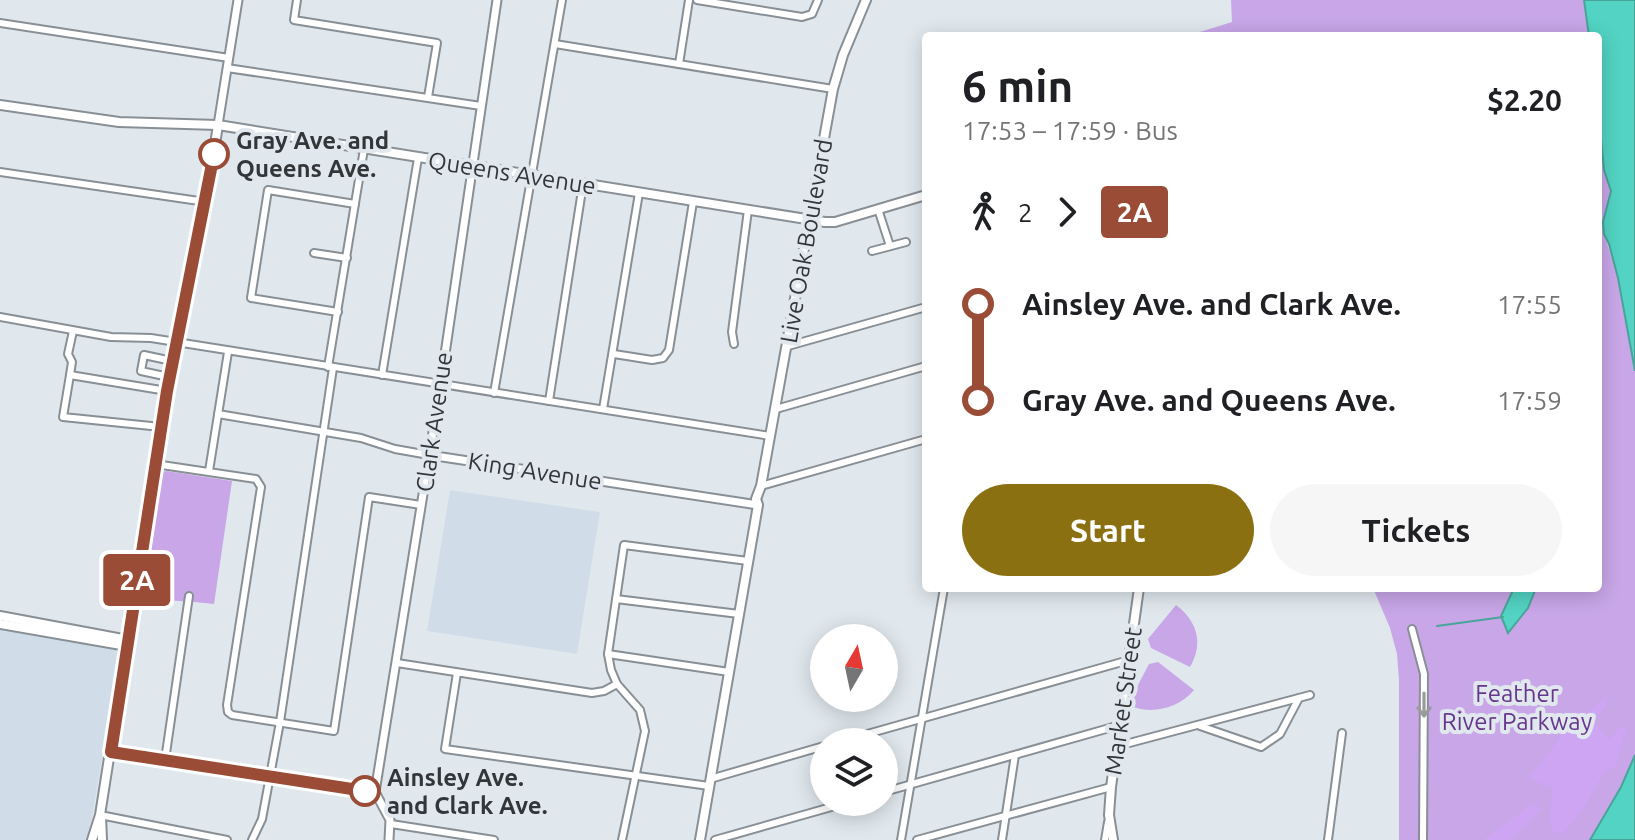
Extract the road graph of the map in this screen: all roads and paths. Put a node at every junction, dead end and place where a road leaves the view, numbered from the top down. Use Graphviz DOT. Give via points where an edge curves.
graph roads {
  1 [pos="238,0"];
  2 [pos="297,0"];
  3 [pos="497,0"];
  4 [pos="562,0"];
  5 [pos="689,0"];
  6 [pos="697,0"];
  7 [pos="752,0"];
  8 [pos="866,0"];
  9 [pos="818,1"];
  10 [pos="750,9"];
  11 [pos="0,23"];
  12 [pos="555,44"];
  13 [pos="229,58"];
  14 [pos="679,64"];
  15 [pos="227,68"];
  16 [pos="833,89"];
  17 [pos="428,97"];
  18 [pos="0,105"];
  19 [pos="481,106"];
  20 [pos="218,125"];
  21 [pos="364,149"];
  22 [pos="418,158"];
  23 [pos="473,167"];
  24 [pos="0,172"];
  25 [pos="530,176"];
  26 [pos="583,184"];
  27 [pos="639,193"];
  28 [pos="922,196"];
  29 [pos="206,202"];
  30 [pos="693,202"];
  31 [pos="355,204"];
  32 [pos="878,209"];
  33 [pos="748,210"];
  34 [pos="810,219"];
  35 [pos="906,242"];
  36 [pos="890,246"];
  37 [pos="872,251"];
  38 [pos="314,253"];
  39 [pos="347,258"];
  40 [pos="922,308"];
  41 [pos="338,312"];
  42 [pos="0,317"];
  43 [pos="73,331"];
  44 [pos="176,344"];
  45 [pos="734,344"];
  46 [pos="788,346"];
  47 [pos="228,352"];
  48 [pos="614,354"];
  49 [pos="172,361"];
  50 [pos="330,367"];
  51 [pos="922,367"];
  52 [pos="70,375"];
  53 [pos="382,375"];
  54 [pos="169,377"];
  55 [pos="440,385"];
  56 [pos="167,391"];
  57 [pos="494,393"];
  58 [pos="549,401"];
  59 [pos="603,409"];
  60 [pos="776,409"];
  61 [pos="218,414"];
  62 [pos="161,427"];
  63 [pos="324,432"];
  64 [pos="770,436"];
  65 [pos="922,440"];
  66 [pos="429,455"];
  67 [pos="155,464"];
  68 [pos="209,471"];
  69 [pos="761,486"];
  70 [pos="421,505"];
  71 [pos="758,505"];
  72 [pos="748,561"];
  73 [pos="943,592"];
  74 [pos="1138,592"];
  75 [pos="189,596"];
  76 [pos="616,599"];
  77 [pos="739,614"];
  78 [pos="0,616"];
  79 [pos="0,624"];
  80 [pos="1412,629"];
  81 [pos="128,643"];
  82 [pos="608,654"];
  83 [pos="1129,660"];
  84 [pos="397,663"];
  85 [pos="729,672"];
  86 [pos="457,673"];
  87 [pos="617,684"];
  88 [pos="1310,695"];
  89 [pos="1299,698"];
  90 [pos="921,718"];
  91 [pos="280,722"];
  92 [pos="1120,725"];
  93 [pos="1198,725"];
  94 [pos="887,728"];
  95 [pos="1342,733"];
  96 [pos="1118,746"];
  97 [pos="810,750"];
  98 [pos="111,752"];
  99 [pos="1015,755"];
  100 [pos="165,760"];
  101 [pos="636,776"];
  102 [pos="270,777"];
  103 [pos="709,782"];
  104 [pos="909,785"];
  105 [pos="1111,787"];
  106 [pos="898,788"];
  107 [pos="375,792"];
  108 [pos="810,813"];
  109 [pos="100,815"];
  110 [pos="1109,815"];
  111 [pos="1006,817"];
  112 [pos="391,824"];
  113 [pos="92,840"];
  114 [pos="102,840"];
  115 [pos="227,840"];
  116 [pos="252,840"];
  117 [pos="389,840"];
  118 [pos="494,840"];
  119 [pos="622,840"];
  120 [pos="700,840"];
  121 [pos="715,840"];
  122 [pos="901,840"];
  123 [pos="917,840"];
  124 [pos="1002,840"];
  125 [pos="1105,840"];
  126 [pos="1113,840"];
  127 [pos="1328,840"];
  128 [pos="1423,840"];
  1 -- 13 [label="street"];
  2 -- 17 [label="street" via="294,20 437,43"];
  3 -- 19 [label="street, Clark Avenue"];
  4 -- 12 [label="street"];
  5 -- 14 [label="street"];
  6 -- 10 [label="street"];
  7 -- 10 [label="street"];
  8 -- 16 [label="main road, Live Oak Boulevard"];
  9 -- 10 [label="street" via="812,14 802,17"];
  11 -- 13 [label="street"];
  12 -- 14 [label="street"];
  12 -- 25 [label="street"];
  13 -- 15 [label="street"];
  14 -- 16 [label="street"];
  15 -- 17 [label="street"];
  15 -- 20 [label="street"];
  16 -- 34 [label="main road, Live Oak Boulevard"];
  17 -- 19 [label="street"];
  18 -- 20 [label="main road, Queens Avenue" via="119,122"];
  19 -- 23 [label="street, Clark Avenue"];
  20 -- 21 [label="main road, Queens Avenue"];
  20 -- 29 [label="main road"];
  21 -- 22 [label="main road, Queens Avenue"];
  21 -- 31 [label="street"];
  22 -- 23 [label="main road, Queens Avenue"];
  22 -- 53 [label="street"];
  23 -- 25 [label="main road, Queens Avenue"];
  23 -- 55 [label="street, Clark Avenue"];
  24 -- 29 [label="street"];
  25 -- 26 [label="main road, Queens Avenue"];
  25 -- 57 [label="street"];
  26 -- 27 [label="main road, Queens Avenue"];
  26 -- 58 [label="street"];
  27 -- 30 [label="main road, Queens Avenue"];
  27 -- 48 [label="street"];
  28 -- 32 [label="main road, Queens Avenue"];
  29 -- 44 [label="main road"];
  30 -- 33 [label="main road, Queens Avenue"];
  30 -- 48 [label="street" via="669,350 652,360"];
  31 -- 39 [label="street"];
  31 -- 41 [label="street" via="268,190 251,298"];
  32 -- 34 [label="main road, Queens Avenue" via="830,222"];
  32 -- 36 [label="street"];
  33 -- 34 [label="main road, Queens Avenue"];
  33 -- 45 [label="street"];
  34 -- 46 [label="main road, Live Oak Boulevard"];
  35 -- 36 [label="street"];
  36 -- 37 [label="street"];
  38 -- 39 [label="street"];
  39 -- 41 [label="street"];
  40 -- 46 [label="street"];
  41 -- 50 [label="street"];
  42 -- 43 [label="street"];
  43 -- 44 [label="street"];
  43 -- 52 [label="street"];
  44 -- 47 [label="street"];
  44 -- 49 [label="main road"];
  46 -- 60 [label="main road, Live Oak Boulevard"];
  47 -- 50 [label="street"];
  47 -- 61 [label="street"];
  48 -- 59 [label="street"];
  49 -- 54 [label="main road"];
  49 -- 54 [label="street" via="144,355 142,363 141,371"];
  50 -- 53 [label="street"];
  50 -- 63 [label="street"];
  51 -- 60 [label="street"];
  52 -- 56 [label="street"];
  52 -- 62 [label="street" via="63,417"];
  53 -- 55 [label="street"];
  54 -- 56 [label="main road"];
  55 -- 57 [label="street"];
  55 -- 66 [label="street, Clark Avenue"];
  56 -- 62 [label="main road"];
  57 -- 58 [label="street"];
  58 -- 59 [label="street"];
  59 -- 64 [label="street"];
  60 -- 64 [label="main road, Live Oak Boulevard"];
  61 -- 63 [label="street, King Avenue"];
  61 -- 68 [label="street"];
  62 -- 67 [label="main road"];
  63 -- 66 [label="street, King Avenue"];
  63 -- 91 [label="street"];
  64 -- 69 [label="main road, Live Oak Boulevard"];
  65 -- 69 [label="street"];
  66 -- 70 [label="street, Clark Avenue"];
  66 -- 71 [label="street, King Avenue"];
  67 -- 68 [label="street"];
  67 -- 81 [label="main road"];
  68 -- 91 [label="street" via="256,479 261,487 228,712"];
  69 -- 71 [label="main road, Live Oak Boulevard"];
  70 -- 84 [label="street, Clark Avenue"];
  70 -- 91 [label="street" via="369,497 334,731"];
  71 -- 72 [label="main road, Live Oak Boulevard"];
  72 -- 76 [label="street" via="624,545"];
  72 -- 77 [label="main road, Live Oak Boulevard"];
  73 -- 90 [label="street"];
  74 -- 83 [label="main road, Market Street"];
  75 -- 100 [label="street"];
  76 -- 77 [label="street"];
  76 -- 82 [label="street"];
  77 -- 85 [label="main road, Live Oak Boulevard"];
  78 -- 81 [label="main road"];
  79 -- 81 [label="main road"];
  80 -- 128 [label="street, one-way" via="1424,674"];
  81 -- 98 [label="main road"];
  82 -- 85 [label="street"];
  82 -- 87 [label="street"];
  83 -- 90 [label="street"];
  83 -- 92 [label="main road, Market Street"];
  84 -- 86 [label="street"];
  84 -- 107 [label="street, Clark Avenue"];
  85 -- 103 [label="main road, Live Oak Boulevard"];
  86 -- 87 [label="street" via="592,693"];
  86 -- 101 [label="street" via="445,749"];
  87 -- 101 [label="street" via="644,720"];
  88 -- 89 [label="street"];
  89 -- 93 [label="street"];
  89 -- 93 [label="street" via="1280,734 1261,747"];
  90 -- 94 [label="street"];
  90 -- 104 [label="street"];
  91 -- 102 [label="street"];
  92 -- 96 [label="main road, Market Street"];
  92 -- 99 [label="street"];
  93 -- 96 [label="street"];
  95 -- 127 [label="street"];
  96 -- 105 [label="main road, Market Street"];
  97 -- 103 [label="street"];
  98 -- 100 [label="street"];
  98 -- 109 [label="main road"];
  99 -- 104 [label="street"];
  99 -- 111 [label="street"];
  100 -- 102 [label="street"];
  101 -- 103 [label="street"];
  101 -- 119 [label="street"];
  102 -- 107 [label="street"];
  102 -- 116 [label="street"];
  103 -- 120 [label="main road, Live Oak Boulevard"];
  104 -- 106 [label="street"];
  104 -- 122 [label="street"];
  105 -- 110 [label="main road, Market Street"];
  105 -- 111 [label="street"];
  107 -- 112 [label="street"];
  108 -- 121 [label="street"];
  109 -- 113 [label="main road"];
  109 -- 114 [label="main road"];
  109 -- 115 [label="street"];
  110 -- 125 [label="street, Market Street"];
  110 -- 126 [label="main road, Market Street"];
  111 -- 123 [label="street"];
  111 -- 124 [label="street"];
  112 -- 117 [label="street"];
  112 -- 118 [label="street"];
}
